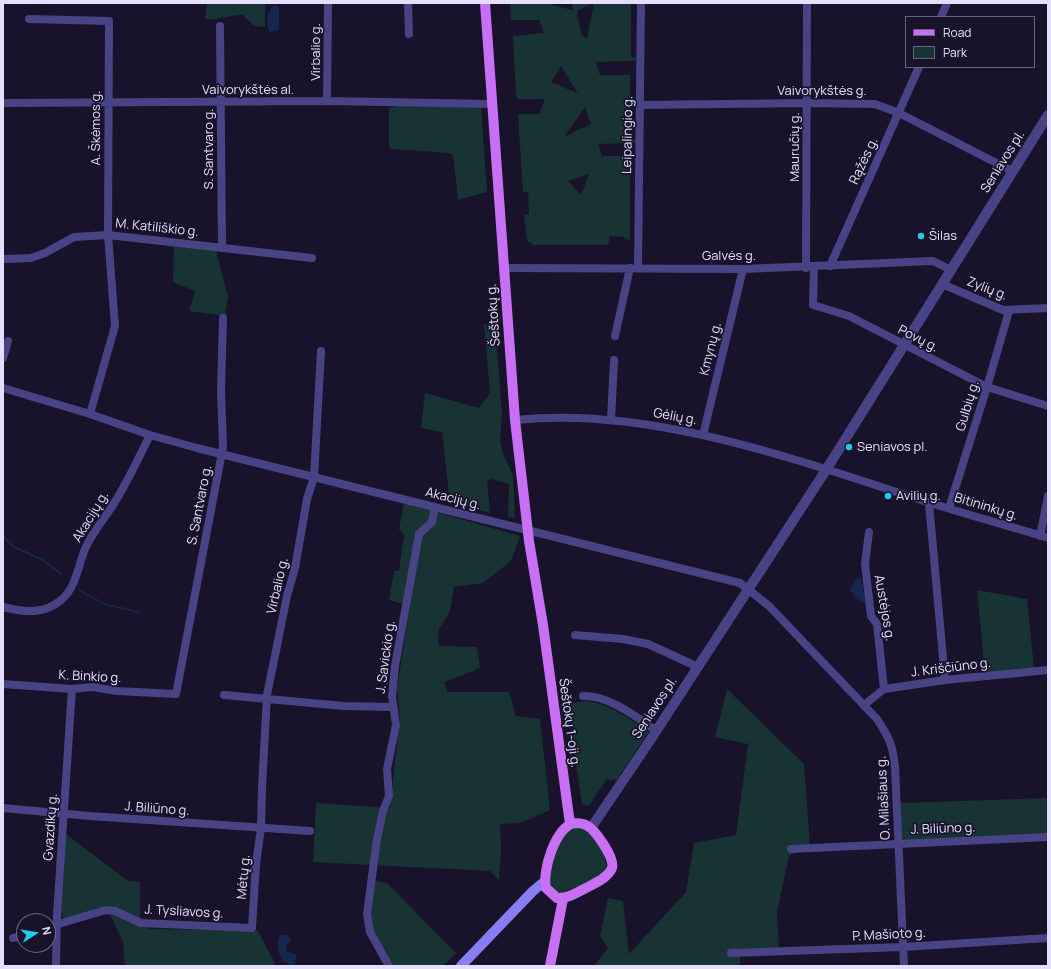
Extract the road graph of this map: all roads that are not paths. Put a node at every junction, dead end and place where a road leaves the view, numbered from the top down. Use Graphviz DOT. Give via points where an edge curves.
graph roads {
  1 [pos="328,3"];
  2 [pos="408,3"];
  3 [pos="485,3"];
  4 [pos="641,3"];
  5 [pos="807,3"];
  6 [pos="947,3"];
  7 [pos="941,16"];
  8 [pos="29,19"];
  9 [pos="220,26"];
  10 [pos="409,34"];
  11 [pos="919,68"];
  12 [pos="327,101"];
  13 [pos="108,102"];
  14 [pos="221,102"];
  15 [pos="3,103"];
  16 [pos="807,103"];
  17 [pos="492,104"];
  18 [pos="641,105"];
  19 [pos="899,113"];
  20 [pos="1048,115"];
  21 [pos="1045,128"];
  22 [pos="1012,172"];
  23 [pos="108,235"];
  24 [pos="222,247"];
  25 [pos="312,258"];
  26 [pos="3,259"];
  27 [pos="830,266"];
  28 [pos="810,267"];
  29 [pos="504,268"];
  30 [pos="634,268"];
  31 [pos="743,269"];
  32 [pos="951,270"];
  33 [pos="942,284"];
  34 [pos="1048,308"];
  35 [pos="1009,311"];
  36 [pos="224,318"];
  37 [pos="615,336"];
  38 [pos="8,341"];
  39 [pos="904,346"];
  40 [pos="321,351"];
  41 [pos="3,358"];
  42 [pos="614,360"];
  43 [pos="987,387"];
  44 [pos="3,388"];
  45 [pos="1048,406"];
  46 [pos="90,414"];
  47 [pos="515,420"];
  48 [pos="611,420"];
  49 [pos="150,435"];
  50 [pos="703,435"];
  51 [pos="222,454"];
  52 [pos="826,470"];
  53 [pos="314,477"];
  54 [pos="1048,496"];
  55 [pos="929,503"];
  56 [pos="435,507"];
  57 [pos="948,508"];
  58 [pos="528,530"];
  59 [pos="869,532"];
  60 [pos="1046,538"];
  61 [pos="749,589"];
  62 [pos="3,607"];
  63 [pos="542,625"];
  64 [pos="576,635"];
  65 [pos="698,667"];
  66 [pos="1048,670"];
  67 [pos="945,680"];
  68 [pos="3,684"];
  69 [pos="72,689"];
  70 [pos="884,689"];
  71 [pos="176,694"];
  72 [pos="224,695"];
  73 [pos="583,696"];
  74 [pos="267,700"];
  75 [pos="864,706"];
  76 [pos="393,707"];
  77 [pos="657,731"];
  78 [pos="3,808"];
  79 [pos="64,814"];
  80 [pos="570,824"];
  81 [pos="261,828"];
  82 [pos="591,828"];
  83 [pos="310,831"];
  84 [pos="1048,837"];
  85 [pos="899,843"];
  86 [pos="791,849"];
  87 [pos="545,881"];
  88 [pos="563,899"];
  89 [pos="58,924"];
  90 [pos="252,928"];
  91 [pos="16,937"];
  92 [pos="13,938"];
  93 [pos="1048,938"];
  94 [pos="903,947"];
  95 [pos="731,954"];
  96 [pos="56,966"];
  97 [pos="389,966"];
  98 [pos="461,966"];
  99 [pos="550,966"];
  100 [pos="904,966"];
  1 -- 12 [label="street, Virbalio g."];
  2 -- 10 [label="street"];
  3 -- 17 [label="main road, Šeštokų g."];
  4 -- 18 [label="street, Leipalingio g."];
  5 -- 16 [label="street, Mauručių g."];
  6 -- 7 [label="street"];
  8 -- 13 [label="street, A. Škėmos g." via="109,21"];
  9 -- 14 [label="street, S. Santvaro g."];
  11 -- 19 [label="street, Rąžės g."];
  12 -- 14 [label="street, Vaivorykštės al."];
  12 -- 17 [label="street, Vaivorykštės al."];
  13 -- 14 [label="street, Vaivorykštės al."];
  13 -- 15 [label="street, Vaivorykštės al."];
  13 -- 23 [label="street, A. Škėmos g."];
  14 -- 24 [label="street, S. Santvaro g."];
  16 -- 18 [label="street, Vaivorykštės g."];
  16 -- 19 [label="street, Vaivorykštės g." via="875,104"];
  16 -- 28 [label="street, Mauručių g."];
  17 -- 29 [label="main road, Šeštokų g."];
  18 -- 30 [label="street, Leipalingio g."];
  19 -- 22 [label="street, Vaivorykštės g."];
  19 -- 27 [label="street, Rąžės g."];
  20 -- 21 [label="street, Seniavos pl."];
  21 -- 22 [label="street, Seniavos pl."];
  22 -- 32 [label="street, Seniavos pl."];
  23 -- 24 [label="street, M. Katiliškio g."];
  23 -- 26 [label="street, M. Katiliškio g." via="74,237 31,258"];
  23 -- 46 [label="street" via="116,326"];
  24 -- 25 [label="street, M. Katiliškio g."];
  27 -- 28 [label="street, Galvės g."];
  27 -- 32 [label="street, Galvės g." via="933,261"];
  28 -- 31 [label="street, Galvės g."];
  28 -- 39 [label="street, Povų g." via="813,305 849,316"];
  29 -- 30 [label="street, Galvės g."];
  29 -- 47 [label="main road, Šeštokų g."];
  30 -- 31 [label="street, Galvės g."];
  30 -- 37 [label="street, Leipalingio g."];
  31 -- 50 [label="street, Kmynų g."];
  32 -- 33 [label="street, Seniavos pl."];
  33 -- 35 [label="street, Zylių g."];
  33 -- 39 [label="street, Seniavos pl."];
  34 -- 35 [label="street, Zylių g."];
  35 -- 43 [label="street, Gulbių g."];
  36 -- 51 [label="street, S. Santvaro g."];
  38 -- 41 [label="street"];
  39 -- 43 [label="street, Povų g."];
  39 -- 52 [label="street, Seniavos pl."];
  40 -- 53 [label="street, Virbalio g."];
  42 -- 48 [label="street"];
  43 -- 45 [label="street, Povų g."];
  43 -- 57 [label="street, Gulbių g."];
  44 -- 46 [label="street, Akacijų g."];
  46 -- 49 [label="street, Akacijų g."];
  47 -- 48 [label="street, Gėlių g."];
  47 -- 58 [label="main road, Šeštokų g."];
  48 -- 50 [label="street, Gėlių g."];
  49 -- 51 [label="street, Akacijų g."];
  49 -- 62 [label="street, Akacijų g." via="125,485 85,548 72,586 62,600 50,608 36,611"];
  50 -- 52 [label="street, Gėlių g."];
  51 -- 53 [label="street, Akacijų g."];
  51 -- 71 [label="street, S. Santvaro g."];
  52 -- 55 [label="street, Bitininkų g."];
  52 -- 61 [label="street, Seniavos pl."];
  53 -- 56 [label="street, Akacijų g."];
  53 -- 74 [label="street, Virbalio g." via="307,499"];
  54 -- 60 [label="street"];
  55 -- 57 [label="street, Bitininkų g."];
  55 -- 67 [label="street"];
  56 -- 58 [label="street, Akacijų g."];
  56 -- 76 [label="street, J. Savickio g." via="432,522 419,534 395,666"];
  57 -- 60 [label="street, Bitininkų g."];
  58 -- 61 [label="street, Akacijų g." via="737,582"];
  58 -- 63 [label="main road, Šeštokų g."];
  59 -- 70 [label="street, Austėjos g." via="865,564 871,616 877,624"];
  61 -- 65 [label="street, Seniavos pl."];
  61 -- 75 [label="street, O. Milašiaus g."];
  63 -- 80 [label="main road, Šeštokų 1-oji g."];
  64 -- 65 [label="street" via="648,644"];
  65 -- 77 [label="street, Seniavos pl."];
  66 -- 67 [label="street, J. Kriščiūno g."];
  67 -- 70 [label="street, J. Kriščiūno g."];
  68 -- 69 [label="street, K. Binkio g."];
  69 -- 71 [label="street, K. Binkio g." via="92,687"];
  69 -- 79 [label="street, Gvazdikų g."];
  70 -- 75 [label="street"];
  72 -- 74 [label="street"];
  73 -- 77 [label="street" via="597,697 608,702"];
  74 -- 76 [label="street"];
  74 -- 81 [label="street, Virbalio g."];
  75 -- 85 [label="street, O. Milašiaus g." via="890,738 894,750"];
  76 -- 97 [label="street, J. Savickio g." via="396,725 387,770 389,796 377,839 367,921 370,932"];
  77 -- 82 [label="street, Seniavos pl."];
  78 -- 79 [label="street, J. Biliūno g."];
  79 -- 81 [label="street, J. Biliūno g."];
  79 -- 89 [label="street, Gvazdikų g."];
  80 -- 82 [label="main road" via="586,824"];
  80 -- 87 [label="main road" via="557,837"];
  81 -- 83 [label="street, J. Biliūno g."];
  81 -- 90 [label="street, Mėtų g."];
  82 -- 88 [label="main road" via="611,857 612,869 602,879"];
  84 -- 85 [label="street, J. Biliūno g."];
  85 -- 86 [label="street, J. Biliūno g."];
  85 -- 94 [label="street, O. Milašiaus g."];
  87 -- 88 [label="main road" via="549,893"];
  87 -- 98 [label="main road"];
  88 -- 99 [label="main road"];
  89 -- 90 [label="street, J. Tysliavos g." via="106,910 115,911 141,923"];
  89 -- 96 [label="street, Gvazdikų g."];
  91 -- 92 [label="street"];
  93 -- 94 [label="street, P. Mašioto g."];
  94 -- 95 [label="street, P. Mašioto g."];
  94 -- 100 [label="street, O. Milašiaus g."];
}
